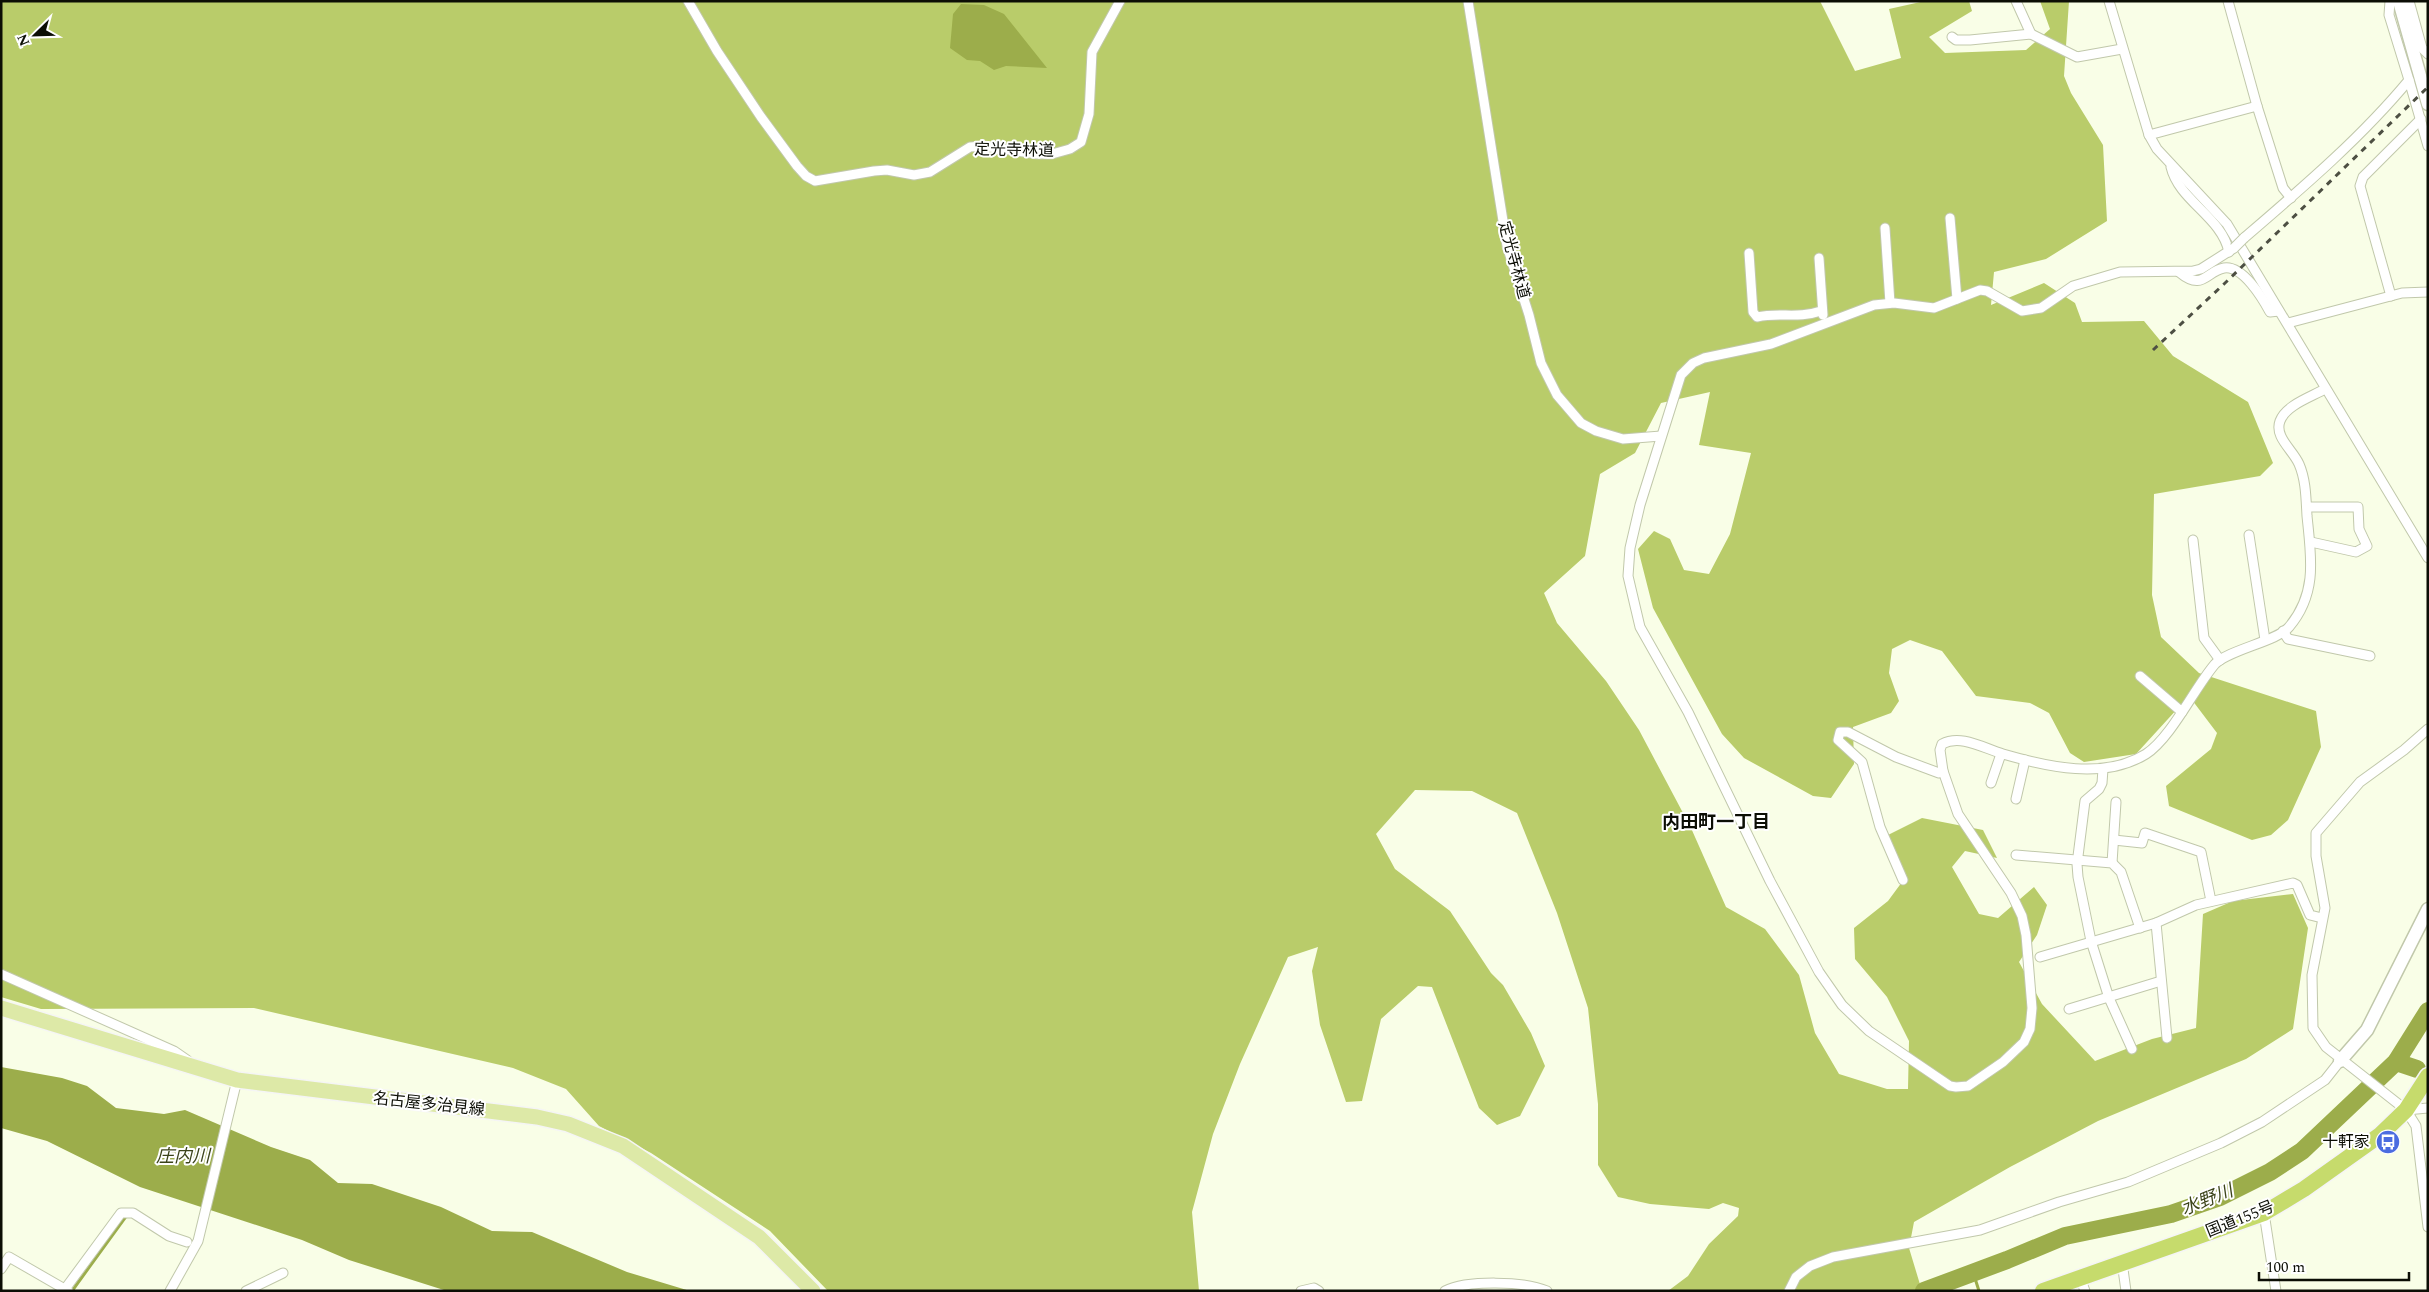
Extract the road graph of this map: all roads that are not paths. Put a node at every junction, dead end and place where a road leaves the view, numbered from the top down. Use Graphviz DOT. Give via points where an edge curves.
graph roads {
  1 [pos="688,1"];
  2 [pos="1120,1"];
  3 [pos="1468,1"];
  4 [pos="2016,1"];
  5 [pos="2109,1"];
  6 [pos="2228,1"];
  7 [pos="2390,1"];
  8 [pos="2399,1"];
  9 [pos="2409,1"];
  10 [pos="2031,34"];
  11 [pos="1952,37"];
  12 [pos="2122,49"];
  13 [pos="2428,54"];
  14 [pos="2409,80"];
  15 [pos="2428,104"];
  16 [pos="2257,106"];
  17 [pos="2421,118"];
  18 [pos="2150,135"];
  19 [pos="2428,146"];
  20 [pos="2171,166"];
  21 [pos="2291,198"];
  22 [pos="1950,218"];
  23 [pos="1885,228"];
  24 [pos="2231,250"];
  25 [pos="1749,253"];
  26 [pos="1819,258"];
  27 [pos="2179,272"];
  28 [pos="2428,292"];
  29 [pos="2391,296"];
  30 [pos="1957,299"];
  31 [pos="1890,304"];
  32 [pos="1822,311"];
  33 [pos="2278,311"];
  34 [pos="1827,322"];
  35 [pos="2288,324"];
  36 [pos="2325,389"];
  37 [pos="1661,436"];
  38 [pos="2306,506"];
  39 [pos="2249,535"];
  40 [pos="2193,540"];
  41 [pos="2311,542"];
  42 [pos="2425,547"];
  43 [pos="2428,558"];
  44 [pos="2283,631"];
  45 [pos="2265,640"];
  46 [pos="2370,656"];
  47 [pos="2220,660"];
  48 [pos="2140,676"];
  49 [pos="2182,712"];
  50 [pos="2428,729"];
  51 [pos="2001,754"];
  52 [pos="2025,760"];
  53 [pos="2103,769"];
  54 [pos="1943,771"];
  55 [pos="1991,783"];
  56 [pos="2016,799"];
  57 [pos="2116,802"];
  58 [pos="2114,840"];
  59 [pos="2016,855"];
  60 [pos="2078,860"];
  61 [pos="2112,863"];
  62 [pos="1903,880"];
  63 [pos="2211,901"];
  64 [pos="2428,909"];
  65 [pos="2322,918"];
  66 [pos="2156,923"];
  67 [pos="2140,928"];
  68 [pos="2090,941"];
  69 [pos="2040,957"];
  70 [pos="1,974"];
  71 [pos="2161,981"];
  72 [pos="2109,997"];
  73 [pos="1,1008"];
  74 [pos="2069,1009"];
  75 [pos="2167,1038"];
  76 [pos="2132,1049"];
  77 [pos="2340,1061"];
  78 [pos="204,1071"];
  79 [pos="2428,1076"];
  80 [pos="236,1080"];
  81 [pos="2402,1107"];
  82 [pos="2428,1108"];
  83 [pos="2264,1213"];
  84 [pos="2428,1227"];
  85 [pos="187,1242"];
  86 [pos="2122,1262"];
  87 [pos="1,1269"];
  88 [pos="283,1273"];
  89 [pos="2083,1284"];
  90 [pos="66,1290"];
  91 [pos="170,1291"];
  92 [pos="246,1291"];
  93 [pos="813,1291"];
  94 [pos="1301,1291"];
  95 [pos="1319,1291"];
  96 [pos="1445,1291"];
  97 [pos="1547,1291"];
  98 [pos="1789,1291"];
  99 [pos="2043,1291"];
  100 [pos="2126,1291"];
  101 [pos="2276,1291"];
  1 -- 2 [label="street, 定光寺林道" via="761,117 797,166 815,181 874,171 914,175 930,172 970,147 1036,154 1070,149 1081,142 1089,114 1092,52"];
  3 -- 37 [label="street, 定光寺林道" via="1507,246 1530,315 1541,363 1557,395 1581,423 1623,439"];
  4 -- 10 [label="street"];
  5 -- 12 [label="street"];
  6 -- 16 [label="street"];
  7 -- 14 [label="street" via="2389,15"];
  8 -- 15 [label="street"];
  9 -- 13 [label="street" via="2422,48"];
  10 -- 11 [label="street" via="1970,40"];
  10 -- 12 [label="street" via="2077,57"];
  12 -- 18 [label="street"];
  14 -- 17 [label="street"];
  14 -- 21 [label="street"];
  16 -- 18 [label="street"];
  16 -- 21 [label="street" via="2283,188"];
  17 -- 19 [label="street"];
  17 -- 29 [label="street" via="2363,177 2360,186"];
  18 -- 20 [label="street"];
  20 -- 24 [label="street" via="2177,183 2222,233"];
  20 -- 33 [label="street" via="2227,224"];
  21 -- 24 [label="street, bridge"];
  22 -- 30 [label="street"];
  23 -- 31 [label="street"];
  24 -- 27 [label="street" via="2201,269"];
  25 -- 32 [label="street" via="1753,312 1757,317 1772,314 1805,317"];
  26 -- 32 [label="street"];
  27 -- 30 [label="street" via="2120,272 2073,286 2041,308 2022,311 1987,290"];
  27 -- 33 [label="street" via="2192,280 2199,280 2222,269 2230,269 2254,285 2270,312"];
  28 -- 29 [label="street"];
  29 -- 35 [label="street"];
  30 -- 31 [label="street" via="1934,308"];
  31 -- 34 [label="street" via="1874,305"];
  32 -- 34 [label="street"];
  33 -- 35 [label="street"];
  34 -- 37 [label="street" via="1771,344 1717,354 1693,363 1681,375"];
  35 -- 36 [label="street"];
  36 -- 38 [label="street" via="2290,408 2284,413 2278,428 2279,435 2298,462"];
  36 -- 42 [label="street"];
  37 -- 54 [label="street" via="1630,548 1628,576 1640,627 1688,712 1797,934 1824,978 1842,1004 1869,1031 1956,1087 1968,1086 2003,1062 2024,1042 2030,1029 2032,1008 2022,916 1958,814"];
  38 -- 41 [label="street"];
  38 -- 41 [label="street" via="2358,507 2359,529 2367,546 2356,552"];
  39 -- 45 [label="street"];
  40 -- 47 [label="street" via="2204,638"];
  41 -- 44 [label="street" via="2312,581 2308,597"];
  42 -- 43 [label="street"];
  44 -- 45 [label="street"];
  44 -- 46 [label="street" via="2288,639"];
  45 -- 47 [label="street"];
  47 -- 49 [label="street"];
  48 -- 49 [label="street"];
  49 -- 53 [label="street" via="2147,753"];
  50 -- 65 [label="street" via="2360,782 2316,833 2316,856 2325,908"];
  51 -- 52 [label="street"];
  51 -- 54 [label="street" via="1955,739 1948,741 1940,750"];
  51 -- 55 [label="street"];
  52 -- 53 [label="street"];
  52 -- 56 [label="street"];
  53 -- 60 [label="street" via="2099,789 2085,801"];
  54 -- 62 [label="street" via="1939,773 1896,757 1848,732 1840,732 1838,736 1844,747 1862,762 1880,827"];
  57 -- 58 [label="street"];
  58 -- 61 [label="street"];
  58 -- 63 [label="street" via="2142,843 2145,833 2201,852"];
  59 -- 60 [label="street"];
  60 -- 61 [label="street"];
  60 -- 68 [label="street" via="2078,878"];
  61 -- 67 [label="street" via="2121,872"];
  63 -- 65 [label="street" via="2293,883 2298,885 2310,915"];
  63 -- 66 [label="street" via="2188,907"];
  64 -- 77 [label="street" via="2367,1030"];
  65 -- 77 [label="street" via="2312,975 2313,1028"];
  66 -- 67 [label="street"];
  66 -- 71 [label="street"];
  67 -- 68 [label="street"];
  68 -- 69 [label="street"];
  68 -- 72 [label="street"];
  70 -- 78 [label="street" via="174,1051"];
  71 -- 72 [label="street"];
  71 -- 75 [label="street"];
  72 -- 74 [label="street"];
  72 -- 76 [label="street"];
  73 -- 78 [label="main road, 名古屋多治見線"];
  77 -- 81 [label="street"];
  77 -- 98 [label="street" via="2324,1080 2262,1122 2128,1182 1980,1230 1834,1257 1810,1266 1796,1277"];
  78 -- 80 [label="main road, 名古屋多治見線"];
  79 -- 81 [label="highway, 国道155号"];
  80 -- 91 [label="street" via="198,1241"];
  80 -- 93 [label="main road, 名古屋多治見線" via="537,1117 600,1135 623,1146 759,1237"];
  81 -- 82 [label="street"];
  81 -- 83 [label="highway, 国道155号" via="2380,1135"];
  81 -- 84 [label="street" via="2416,1126"];
  83 -- 86 [label="highway, 国道155号"];
  83 -- 101 [label="street"];
  85 -- 90 [label="street" via="169,1236 133,1213 121,1213"];
  86 -- 89 [label="highway, 国道155号"];
  86 -- 100 [label="street"];
  87 -- 90 [label="street" via="9,1257"];
  88 -- 92 [label="street"];
  89 -- 99 [label="highway, 国道155号"];
  94 -- 95 [label="street" via="1314,1288"];
  96 -- 97 [label="street" via="1462,1284 1528,1285"];
}
